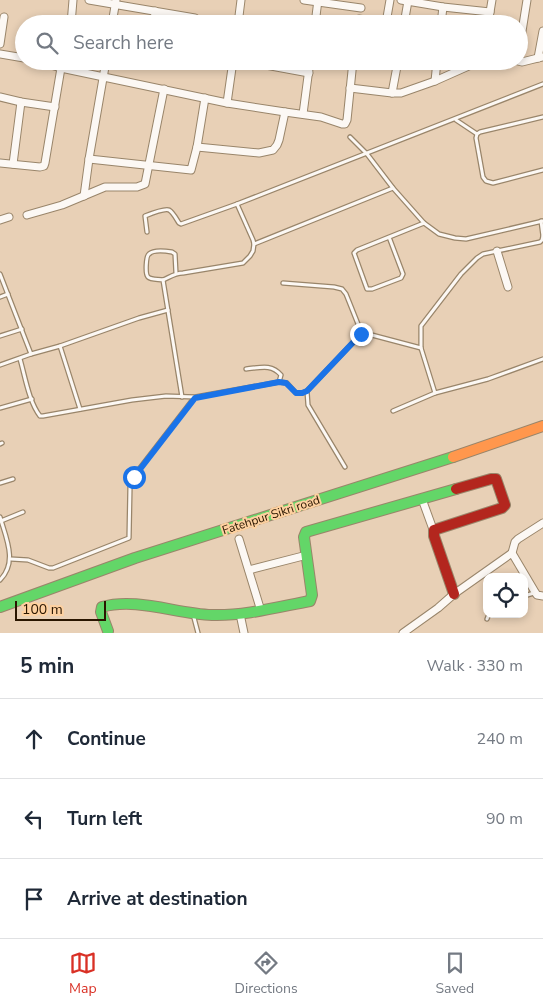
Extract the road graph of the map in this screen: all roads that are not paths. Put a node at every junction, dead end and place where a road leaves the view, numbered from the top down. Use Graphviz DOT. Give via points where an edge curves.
graph roads {
  1 [pos="73,0"];
  2 [pos="89,0"];
  3 [pos="241,0"];
  4 [pos="304,0"];
  5 [pos="362,0"];
  6 [pos="390,0"];
  7 [pos="492,0"];
  8 [pos="527,0"];
  9 [pos="318,1"];
  10 [pos="405,1"];
  11 [pos="116,2"];
  12 [pos="443,7"];
  13 [pos="360,8"];
  14 [pos="155,12"];
  15 [pos="490,12"];
  16 [pos="72,15"];
  17 [pos="114,15"];
  18 [pos="155,15"];
  19 [pos="174,15"];
  20 [pos="239,15"];
  21 [pos="316,15"];
  22 [pos="359,15"];
  23 [pos="387,15"];
  24 [pos="404,15"];
  25 [pos="442,15"];
  26 [pos="490,15"];
  27 [pos="525,15"];
  28 [pos="4,17"];
  29 [pos="543,31"];
  30 [pos="0,44"];
  31 [pos="0,54"];
  32 [pos="15,56"];
  33 [pos="541,57"];
  34 [pos="528,60"];
  35 [pos="61,70"];
  36 [pos="72,70"];
  37 [pos="105,70"];
  38 [pos="232,70"];
  39 [pos="297,70"];
  40 [pos="309,70"];
  41 [pos="352,70"];
  42 [pos="396,70"];
  43 [pos="436,70"];
  44 [pos="460,70"];
  45 [pos="309,73"];
  46 [pos="104,76"];
  47 [pos="435,81"];
  48 [pos="543,84"];
  49 [pos="350,88"];
  50 [pos="164,89"];
  51 [pos="392,93"];
  52 [pos="0,97"];
  53 [pos="205,98"];
  54 [pos="21,102"];
  55 [pos="228,103"];
  56 [pos="55,107"];
  57 [pos="284,112"];
  58 [pos="303,114"];
  59 [pos="543,117"];
  60 [pos="455,119"];
  61 [pos="477,134"];
  62 [pos="350,137"];
  63 [pos="197,146"];
  64 [pos="367,154"];
  65 [pos="89,159"];
  66 [pos="0,163"];
  67 [pos="13,164"];
  68 [pos="150,166"];
  69 [pos="543,170"];
  70 [pos="393,188"];
  71 [pos="84,196"];
  72 [pos="237,204"];
  73 [pos="27,215"];
  74 [pos="9,217"];
  75 [pos="0,220"];
  76 [pos="542,221"];
  77 [pos="424,223"];
  78 [pos="147,232"];
  79 [pos="543,236"];
  80 [pos="389,237"];
  81 [pos="254,244"];
  82 [pos="497,251"];
  83 [pos="176,273"];
  84 [pos="0,274"];
  85 [pos="163,280"];
  86 [pos="283,283"];
  87 [pos="508,287"];
  88 [pos="8,294"];
  89 [pos="0,297"];
  90 [pos="168,310"];
  91 [pos="22,329"];
  92 [pos="362,334"];
  93 [pos="0,336"];
  94 [pos="60,346"];
  95 [pos="421,348"];
  96 [pos="31,354"];
  97 [pos="20,359"];
  98 [pos="543,359"];
  99 [pos="0,365"];
  100 [pos="246,369"];
  101 [pos="279,382"];
  102 [pos="307,391"];
  103 [pos="435,393"];
  104 [pos="182,397"];
  105 [pos="195,398"];
  106 [pos="32,399"];
  107 [pos="0,408"];
  108 [pos="80,410"];
  109 [pos="392,411"];
  110 [pos="543,426"];
  111 [pos="345,467"];
  112 [pos="13,479"];
  113 [pos="0,483"];
  114 [pos="422,499"];
  115 [pos="23,512"];
  116 [pos="0,520"];
  117 [pos="543,523"];
  118 [pos="434,532"];
  119 [pos="239,539"];
  120 [pos="512,553"];
  121 [pos="307,555"];
  122 [pos="11,559"];
  123 [pos="249,570"];
  124 [pos="0,580"];
  125 [pos="535,592"];
  126 [pos="454,594"];
  127 [pos="528,595"];
  128 [pos="543,596"];
  129 [pos="0,607"];
  130 [pos="261,611"];
  131 [pos="193,613"];
  132 [pos="240,614"];
  133 [pos="108,631"];
  134 [pos="198,633"];
  135 [pos="244,633"];
  136 [pos="403,633"];
  1 -- 16 [label="street"];
  2 -- 11 [label="street"];
  3 -- 20 [label="street"];
  4 -- 9 [label="street"];
  5 -- 13 [label="street"];
  6 -- 23 [label="street"];
  7 -- 15 [label="street"];
  8 -- 27 [label="street"];
  9 -- 13 [label="street"];
  9 -- 21 [label="street"];
  10 -- 12 [label="street"];
  10 -- 24 [label="street"];
  11 -- 14 [label="street"];
  11 -- 17 [label="street"];
  12 -- 15 [label="street"];
  12 -- 25 [label="street"];
  13 -- 22 [label="street"];
  14 -- 18 [label="street"];
  14 -- 19 [label="street"];
  15 -- 26 [label="street"];
  28 -- 30 [label="street"];
  29 -- 33 [label="street"];
  31 -- 32 [label="street"];
  33 -- 34 [label="street"];
  35 -- 56 [label="street"];
  36 -- 46 [label="street"];
  37 -- 46 [label="street"];
  38 -- 55 [label="street"];
  39 -- 45 [label="street"];
  40 -- 45 [label="street"];
  41 -- 49 [label="street"];
  42 -- 51 [label="street"];
  43 -- 47 [label="street"];
  44 -- 47 [label="street"];
  45 -- 58 [label="street"];
  46 -- 50 [label="street"];
  46 -- 65 [label="street"];
  47 -- 51 [label="street"];
  48 -- 60 [label="lane"];
  49 -- 51 [label="street"];
  49 -- 58 [label="street" via="344,124"];
  50 -- 53 [label="street"];
  50 -- 68 [label="street"];
  52 -- 54 [label="street"];
  53 -- 55 [label="street"];
  53 -- 63 [label="street"];
  54 -- 56 [label="street"];
  54 -- 67 [label="street"];
  55 -- 57 [label="street"];
  56 -- 67 [label="street" via="44,166"];
  57 -- 58 [label="street"];
  57 -- 63 [label="street" via="280,140 273,150 259,153"];
  59 -- 61 [label="lane"];
  60 -- 61 [label="lane"];
  60 -- 64 [label="lane"];
  61 -- 69 [label="lane" via="486,181 493,183"];
  62 -- 64 [label="lane"];
  63 -- 68 [label="street" via="191,170"];
  64 -- 70 [label="lane"];
  64 -- 72 [label="lane"];
  65 -- 68 [label="street"];
  65 -- 71 [label="street"];
  66 -- 67 [label="street"];
  68 -- 71 [label="street" via="143,186 108,186"];
  70 -- 77 [label="lane"];
  70 -- 81 [label="lane"];
  71 -- 73 [label="street"];
  72 -- 78 [label="lane" via="181,224 169,210 164,210 145,216"];
  72 -- 81 [label="lane"];
  74 -- 75 [label="street"];
  76 -- 77 [label="lane" via="466,239 439,234"];
  76 -- 79 [label="lane"];
  77 -- 80 [label="lane"];
  79 -- 82 [label="lane" via="540,242"];
  80 -- 80 [label="lane" via="354,253 366,289 403,276"];
  81 -- 83 [label="lane" via="250,256 243,263"];
  82 -- 87 [label="street"];
  82 -- 95 [label="lane" via="477,258 444,295 421,326"];
  83 -- 85 [label="lane"];
  83 -- 85 [label="lane" via="175,254 149,253 147,276"];
  84 -- 88 [label="lane"];
  85 -- 90 [label="lane"];
  86 -- 92 [label="lane" via="342,289"];
  88 -- 89 [label="lane"];
  88 -- 91 [label="lane"];
  90 -- 94 [label="lane"];
  90 -- 104 [label="lane"];
  91 -- 93 [label="lane"];
  91 -- 96 [label="lane"];
  92 -- 95 [label="lane"];
  92 -- 102 [label="lane"];
  94 -- 96 [label="lane"];
  94 -- 108 [label="lane"];
  95 -- 103 [label="lane"];
  96 -- 97 [label="lane"];
  97 -- 99 [label="lane"];
  97 -- 106 [label="lane"];
  98 -- 103 [label="lane" via="488,379"];
  100 -- 101 [label="lane" via="274,368 281,375"];
  101 -- 102 [label="lane" via="286,383 296,393"];
  101 -- 105 [label="lane"];
  102 -- 111 [label="lane" via="308,405"];
  103 -- 109 [label="lane"];
  104 -- 105 [label="lane"];
  104 -- 108 [label="lane" via="132,400"];
  105 -- 122 [label="lane" via="134,477 130,487 130,538 53,568 28,560"];
  106 -- 107 [label="lane"];
  106 -- 108 [label="lane" via="40,416"];
  110 -- 129 [label="street, Fatehpur Sikri road" via="135,558"];
  112 -- 113 [label="lane"];
  114 -- 118 [label="street"];
  114 -- 118 [label="street" via="494,479 497,481 505,505 502,508 437,528"];
  114 -- 121 [label="street" via="308,531 304,534"];
  115 -- 116 [label="lane"];
  116 -- 122 [label="lane"];
  117 -- 120 [label="street" via="518,539"];
  118 -- 126 [label="street"];
  119 -- 123 [label="street"];
  120 -- 125 [label="street"];
  120 -- 126 [label="street"];
  121 -- 123 [label="street"];
  121 -- 130 [label="street" via="310,601"];
  122 -- 124 [label="lane"];
  123 -- 130 [label="street"];
  125 -- 127 [label="lane"];
  125 -- 128 [label="street"];
  126 -- 136 [label="street"];
  130 -- 132 [label="street"];
  131 -- 132 [label="street"];
  131 -- 133 [label="street" via="124,603 106,606 101,612"];
  131 -- 134 [label="lane"];
  132 -- 135 [label="street"];
}
